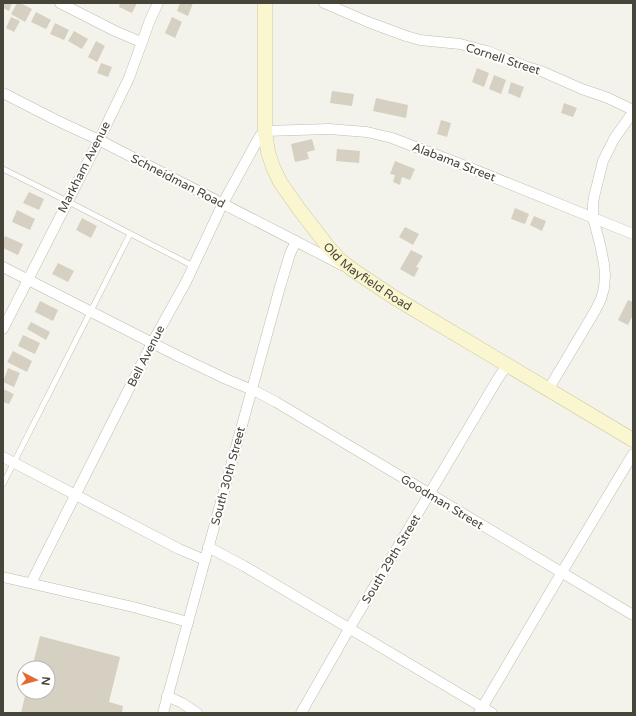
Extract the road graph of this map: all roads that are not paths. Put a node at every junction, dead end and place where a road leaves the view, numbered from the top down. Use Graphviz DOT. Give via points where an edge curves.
graph roads {
  1 [pos="60,3"];
  2 [pos="158,3"];
  3 [pos="265,3"];
  4 [pos="324,3"];
  5 [pos="141,42"];
  6 [pos="3,92"];
  7 [pos="633,111"];
  8 [pos="265,131"];
  9 [pos="99,140"];
  10 [pos="3,169"];
  11 [pos="67,201"];
  12 [pos="223,203"];
  13 [pos="593,218"];
  14 [pos="130,234"];
  15 [pos="633,234"];
  16 [pos="296,241"];
  17 [pos="193,266"];
  18 [pos="3,267"];
  19 [pos="353,270"];
  20 [pos="28,279"];
  21 [pos="91,311"];
  22 [pos="3,329"];
  23 [pos="152,343"];
  24 [pos="507,365"];
  25 [pos="251,389"];
  26 [pos="548,390"];
  27 [pos="633,440"];
  28 [pos="633,454"];
  29 [pos="3,457"];
  30 [pos="14,463"];
  31 [pos="3,484"];
  32 [pos="430,494"];
  33 [pos="75,496"];
  34 [pos="208,547"];
  35 [pos="205,560"];
  36 [pos="562,572"];
  37 [pos="3,577"];
  38 [pos="31,584"];
  39 [pos="633,615"];
  40 [pos="188,622"];
  41 [pos="349,629"];
  42 [pos="167,696"];
  43 [pos="481,710"];
  44 [pos="162,713"];
  45 [pos="197,713"];
  46 [pos="301,713"];
  47 [pos="492,713"];
  1 -- 5 [label="street"];
  2 -- 5 [label="street, Markham Avenue"];
  3 -- 8 [label="main road, Old Mayfield Road"];
  4 -- 7 [label="street, Cornell Street" via="406,36 487,51 608,98"];
  5 -- 9 [label="street, Markham Avenue" via="129,78"];
  6 -- 9 [label="street, Schneidman Road"];
  7 -- 13 [label="street" via="603,161 594,197"];
  8 -- 12 [label="street, Bell Avenue"];
  8 -- 13 [label="street, Alabama Street" via="329,129 367,132 392,138"];
  8 -- 19 [label="main road, Old Mayfield Road" via="268,152 280,182 329,248"];
  9 -- 11 [label="street, Markham Avenue"];
  9 -- 12 [label="street, Schneidman Road"];
  10 -- 11 [label="lane"];
  11 -- 14 [label="lane"];
  11 -- 20 [label="street, Markham Avenue"];
  12 -- 16 [label="street, Schneidman Road"];
  12 -- 17 [label="street, Bell Avenue"];
  13 -- 15 [label="street, Alabama Street"];
  13 -- 26 [label="street" via="604,264 601,300"];
  14 -- 17 [label="lane"];
  14 -- 21 [label="lane"];
  16 -- 19 [label="street, Schneidman Road"];
  16 -- 25 [label="street, South 30th Street"];
  17 -- 23 [label="street, Bell Avenue"];
  18 -- 20 [label="street, Goodman Street"];
  19 -- 24 [label="main road, Old Mayfield Road" via="394,298"];
  20 -- 21 [label="street, Goodman Street"];
  20 -- 22 [label="street, Markham Avenue"];
  21 -- 23 [label="street, Goodman Street"];
  21 -- 30 [label="lane"];
  23 -- 25 [label="street, Goodman Street"];
  23 -- 33 [label="street, Bell Avenue"];
  24 -- 26 [label="main road, Old Mayfield Road"];
  24 -- 32 [label="street, South 29th Street"];
  25 -- 32 [label="street, Goodman Street"];
  25 -- 34 [label="street, South 30th Street"];
  26 -- 27 [label="main road, Old Mayfield Road"];
  28 -- 36 [label="street"];
  29 -- 30 [label="street"];
  30 -- 31 [label="lane"];
  30 -- 33 [label="street"];
  32 -- 36 [label="street, Goodman Street"];
  32 -- 41 [label="street, South 29th Street"];
  33 -- 35 [label="street"];
  33 -- 38 [label="street, Bell Avenue"];
  34 -- 35 [label="street, South 30th Street"];
  34 -- 41 [label="street"];
  35 -- 40 [label="street, South 30th Street"];
  36 -- 39 [label="street, Goodman Street"];
  36 -- 43 [label="street"];
  37 -- 38 [label="street"];
  38 -- 40 [label="street"];
  40 -- 42 [label="street, South 30th Street"];
  41 -- 43 [label="street"];
  41 -- 46 [label="street, South 29th Street"];
  42 -- 44 [label="street, South 30th Street"];
  42 -- 45 [label="street"];
  43 -- 47 [label="street"];
}
